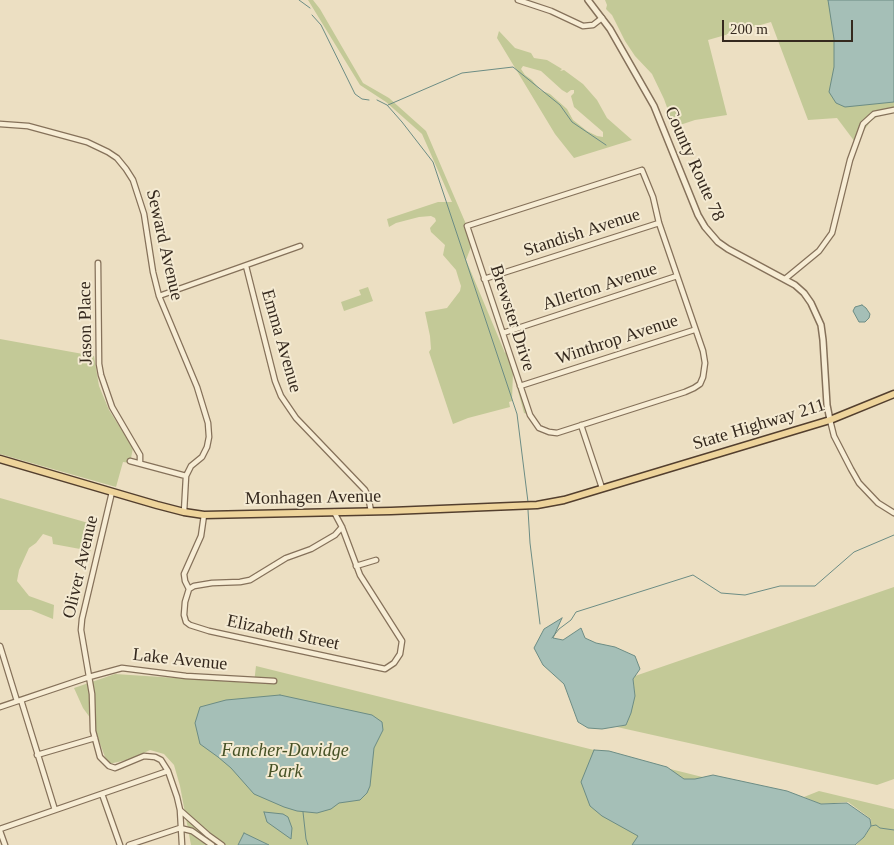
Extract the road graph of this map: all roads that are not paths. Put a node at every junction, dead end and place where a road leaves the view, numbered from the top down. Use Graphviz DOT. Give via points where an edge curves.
graph roads {
  1 [pos="518,0"];
  2 [pos="588,0"];
  3 [pos="602,18"];
  4 [pos="894,110"];
  5 [pos="0,124"];
  6 [pos="659,223"];
  7 [pos="300,246"];
  8 [pos="98,263"];
  9 [pos="246,266"];
  10 [pos="677,276"];
  11 [pos="484,279"];
  12 [pos="785,279"];
  13 [pos="159,296"];
  14 [pos="694,330"];
  15 [pos="503,332"];
  16 [pos="520,386"];
  17 [pos="894,394"];
  18 [pos="830,420"];
  19 [pos="582,425"];
  20 [pos="0,459"];
  21 [pos="130,461"];
  22 [pos="140,463"];
  23 [pos="186,476"];
  24 [pos="631,480"];
  25 [pos="602,488"];
  26 [pos="112,492"];
  27 [pos="371,511"];
  28 [pos="184,512"];
  29 [pos="334,512"];
  30 [pos="894,513"];
  31 [pos="204,515"];
  32 [pos="342,527"];
  33 [pos="376,560"];
  34 [pos="356,566"];
  35 [pos="189,589"];
  36 [pos="0,646"];
  37 [pos="89,677"];
  38 [pos="274,681"];
  39 [pos="19,701"];
  40 [pos="0,707"];
  41 [pos="95,738"];
  42 [pos="37,755"];
  43 [pos="168,771"];
  44 [pos="102,794"];
  45 [pos="55,810"];
  46 [pos="180,810"];
  47 [pos="180,828"];
  48 [pos="0,830"];
  49 [pos="4,845"];
  50 [pos="120,845"];
  51 [pos="129,845"];
  52 [pos="182,845"];
  53 [pos="212,845"];
  54 [pos="222,845"];
  1 -- 3 [label="street" via="583,26 593,25"];
  2 -- 3 [label="street, County Route 78"];
  3 -- 12 [label="street, County Route 78" via="654,106 705,227 728,249"];
  4 -- 12 [label="street" via="874,114 863,124 850,160 832,233 819,251"];
  5 -- 13 [label="street, Seward Avenue" via="28,126 68,136 102,149 122,164 133,180 142,204"];
  6 -- 10 [label="street, Brewster Drive"];
  6 -- 11 [label="street, Standish Avenue"];
  6 -- 11 [label="street, Brewster Drive" via="642,170 560,196 467,226"];
  7 -- 9 [label="street"];
  8 -- 22 [label="street, Jason Place" via="101,375 112,407 140,455"];
  9 -- 13 [label="street"];
  9 -- 27 [label="street, Emma Avenue" via="281,396 296,418 365,490"];
  10 -- 14 [label="street, Brewster Drive"];
  10 -- 15 [label="street, Allerton Avenue"];
  11 -- 15 [label="street, Brewster Drive"];
  12 -- 18 [label="street, County Route 78" via="808,297 821,325"];
  13 -- 23 [label="street, Seward Avenue" via="197,387 208,423 207,447"];
  14 -- 16 [label="street, Winthrop Avenue"];
  14 -- 19 [label="street, Brewster Drive" via="703,351 700,384 685,392"];
  15 -- 16 [label="street, Brewster Drive"];
  16 -- 19 [label="street, Brewster Drive" via="530,414 540,428 557,433"];
  17 -- 18 [label="main road, State Highway 211"];
  18 -- 24 [label="main road, State Highway 211"];
  18 -- 30 [label="street" via="834,436 859,483 878,503"];
  19 -- 25 [label="street"];
  20 -- 26 [label="main road, Monhagen Avenue"];
  21 -- 22 [label="street"];
  22 -- 23 [label="street"];
  23 -- 28 [label="street"];
  24 -- 25 [label="main road, Monhagen Avenue"];
  25 -- 27 [label="main road, Monhagen Avenue" via="537,505"];
  26 -- 28 [label="main road, Monhagen Avenue"];
  26 -- 37 [label="street, Oliver Avenue" via="82,619 82,642"];
  27 -- 29 [label="main road, Monhagen Avenue"];
  28 -- 31 [label="main road, Monhagen Avenue"];
  29 -- 31 [label="main road, Monhagen Avenue"];
  29 -- 32 [label="street"];
  31 -- 35 [label="street" via="201,536 184,574"];
  32 -- 34 [label="street"];
  32 -- 35 [label="street" via="311,549 286,558 250,580 212,583"];
  33 -- 34 [label="street"];
  34 -- 35 [label="street, Elizabeth Street" via="402,641 400,654 385,669 190,625 185,619"];
  36 -- 39 [label="street"];
  37 -- 38 [label="street, Lake Avenue" via="122,668 186,676"];
  37 -- 39 [label="street, Lake Avenue"];
  37 -- 41 [label="street, Oliver Avenue"];
  39 -- 40 [label="street, Lake Avenue"];
  39 -- 42 [label="street"];
  41 -- 42 [label="street"];
  41 -- 43 [label="street, Oliver Avenue" via="100,757 109,766 115,768 151,756 161,760"];
  42 -- 45 [label="street"];
  43 -- 44 [label="street"];
  43 -- 46 [label="street"];
  44 -- 45 [label="street"];
  44 -- 50 [label="street"];
  45 -- 48 [label="street"];
  46 -- 47 [label="street"];
  46 -- 54 [label="street"];
  47 -- 51 [label="street"];
  47 -- 52 [label="street"];
  47 -- 53 [label="street" via="192,831"];
  48 -- 49 [label="street"];
}
